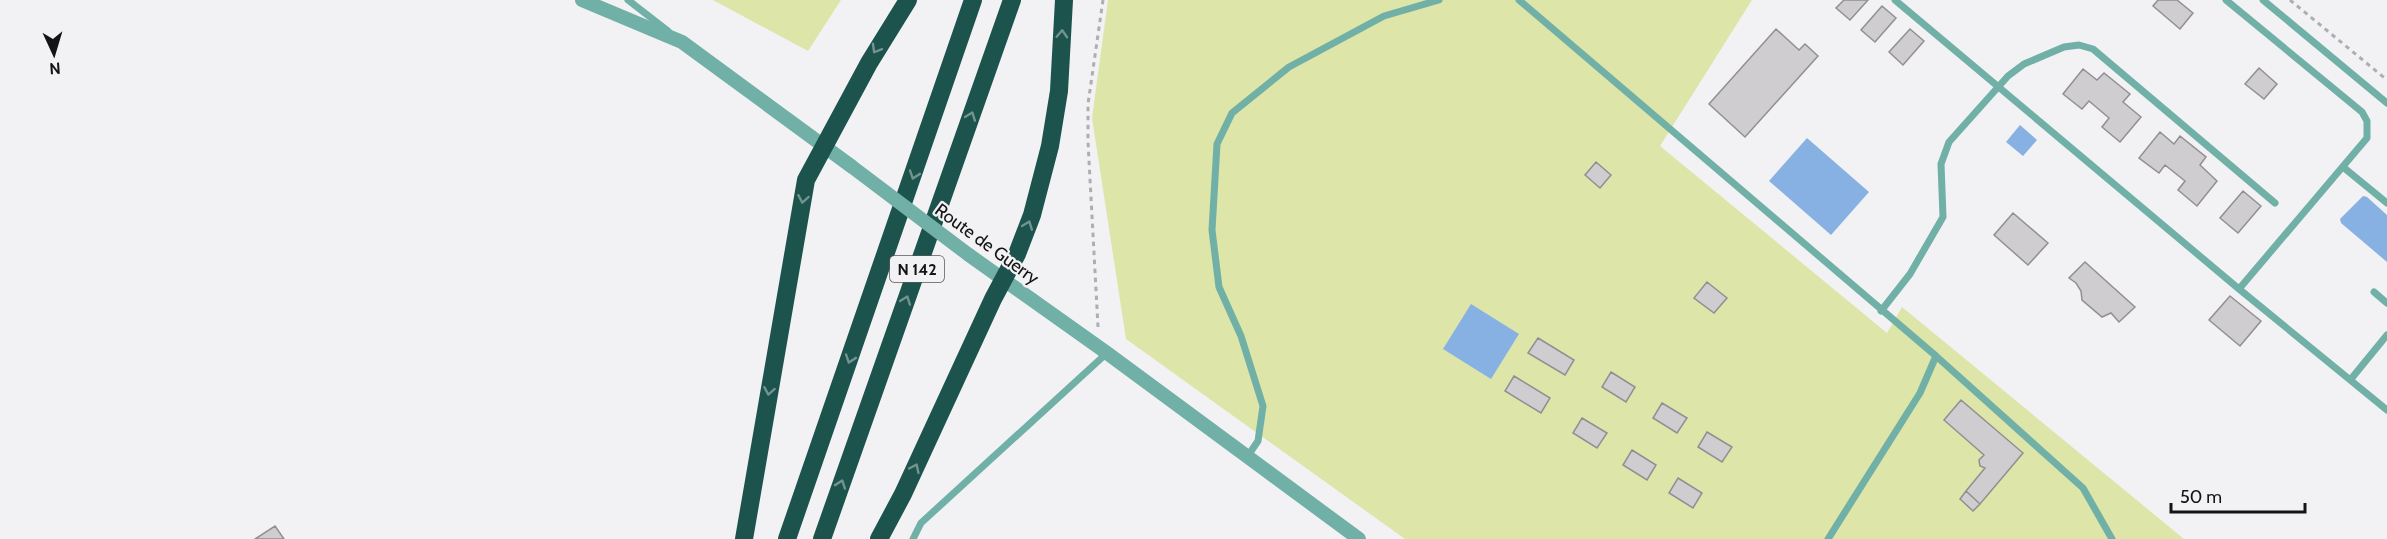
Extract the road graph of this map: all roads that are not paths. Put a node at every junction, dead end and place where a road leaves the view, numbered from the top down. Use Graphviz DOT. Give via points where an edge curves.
graph roads {
  1 [pos="582,0"];
  2 [pos="628,0"];
  3 [pos="908,0"];
  4 [pos="974,0"];
  5 [pos="1012,0"];
  6 [pos="1064,0"];
  7 [pos="1439,0"];
  8 [pos="1519,0"];
  9 [pos="1895,0"];
  10 [pos="2226,0"];
  11 [pos="2263,0"];
  12 [pos="682,42"];
  13 [pos="1999,86"];
  14 [pos="2387,103"];
  15 [pos="825,146"];
  16 [pos="2343,166"];
  17 [pos="2275,203"];
  18 [pos="2387,203"];
  19 [pos="1005,278"];
  20 [pos="2239,289"];
  21 [pos="2374,292"];
  22 [pos="2387,303"];
  23 [pos="1881,310"];
  24 [pos="2387,334"];
  25 [pos="1103,350"];
  26 [pos="1936,356"];
  27 [pos="2351,379"];
  28 [pos="2387,410"];
  29 [pos="1247,457"];
  30 [pos="744,539"];
  31 [pos="788,539"];
  32 [pos="822,539"];
  33 [pos="879,539"];
  34 [pos="913,539"];
  35 [pos="1359,539"];
  36 [pos="1828,539"];
  37 [pos="2112,539"];
  1 -- 12 [label="street, Route de Guerry"];
  2 -- 12 [label="lane"];
  3 -- 15 [label="highway, one-way" via="868,63"];
  4 -- 31 [label="highway, N 142, one-way"];
  32 -- 5 [label="highway, N 142, one-way"];
  19 -- 6 [label="highway, one-way" via="1032,215 1050,146 1059,91"];
  7 -- 29 [label="lane" via="1384,16 1290,67 1232,113 1217,144 1212,230 1219,287 1263,406 1258,441"];
  8 -- 23 [label="lane"];
  9 -- 13 [label="lane"];
  10 -- 16 [label="lane" via="2362,112 2367,121 2367,138"];
  11 -- 14 [label="lane"];
  12 -- 15 [label="street, Route de Guerry"];
  13 -- 17 [label="lane" via="2024,64 2064,47 2079,45 2093,50"];
  13 -- 20 [label="lane"];
  13 -- 23 [label="lane" via="1949,142 1941,164 1943,217 1910,274"];
  15 -- 19 [label="street, Route de Guerry, bridge"];
  15 -- 30 [label="highway, one-way" via="806,180"];
  16 -- 18 [label="lane"];
  16 -- 20 [label="lane"];
  19 -- 25 [label="street, Route de Guerry"];
  33 -- 19 [label="highway, one-way"];
  20 -- 27 [label="lane"];
  21 -- 22 [label="lane"];
  23 -- 26 [label="lane"];
  24 -- 27 [label="lane"];
  25 -- 29 [label="street, Route de Guerry"];
  25 -- 34 [label="lane" via="921,523"];
  26 -- 36 [label="lane" via="1920,393"];
  26 -- 37 [label="lane" via="2084,488"];
  27 -- 28 [label="lane"];
  29 -- 35 [label="street, Route de Guerry"];
}
